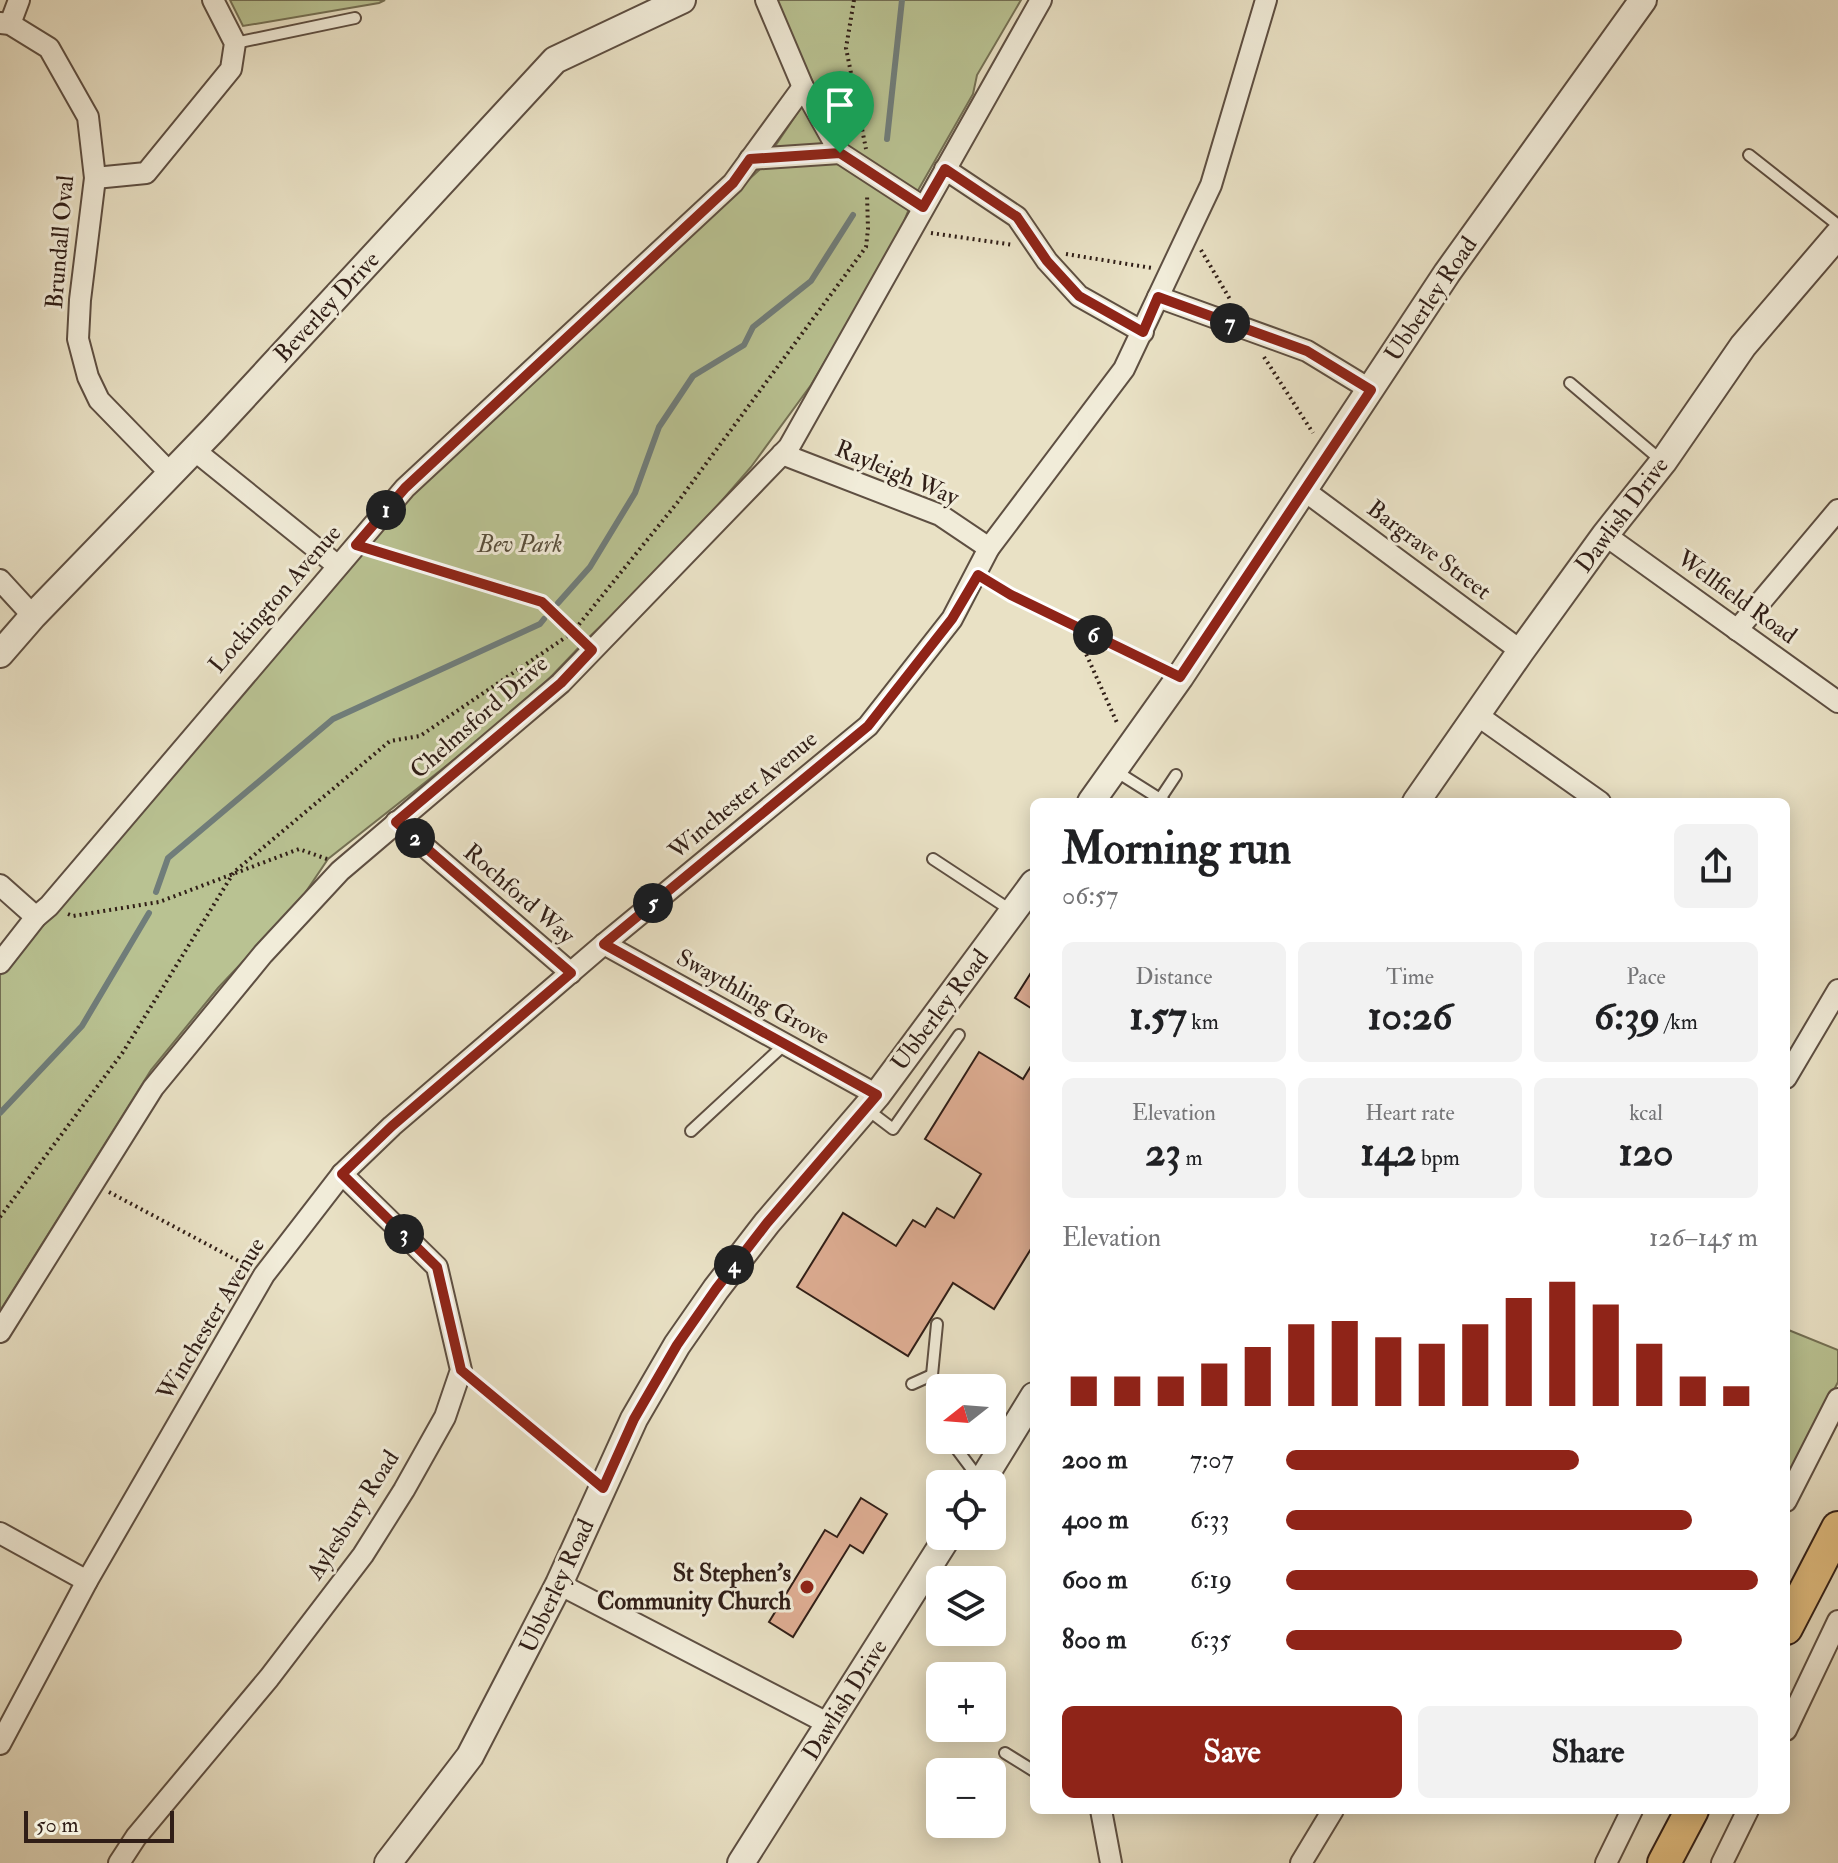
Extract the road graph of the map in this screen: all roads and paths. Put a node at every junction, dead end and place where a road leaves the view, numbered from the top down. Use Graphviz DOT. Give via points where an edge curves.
graph roads {
  1 [pos="19,0"];
  2 [pos="213,0"];
  3 [pos="682,0"];
  4 [pos="766,0"];
  5 [pos="854,0"];
  6 [pos="1041,0"];
  7 [pos="1266,0"];
  8 [pos="1643,0"];
  9 [pos="355,18"];
  10 [pos="5,24"];
  11 [pos="235,43"];
  12 [pos="803,87"];
  13 [pos="840,153"];
  14 [pos="1749,155"];
  15 [pos="750,159"];
  16 [pos="945,169"];
  17 [pos="865,172"];
  18 [pos="95,178"];
  19 [pos="923,207"];
  20 [pos="1838,225"];
  21 [pos="1838,235"];
  22 [pos="1158,297"];
  23 [pos="1143,332"];
  24 [pos="1570,383"];
  25 [pos="1371,390"];
  26 [pos="194,450"];
  27 [pos="782,454"];
  28 [pos="1663,462"];
  29 [pos="170,473"];
  30 [pos="1305,491"];
  31 [pos="1838,510"];
  32 [pos="1605,535"];
  33 [pos="356,545"];
  34 [pos="989,548"];
  35 [pos="338,566"];
  36 [pos="978,575"];
  37 [pos="0,580"];
  38 [pos="33,616"];
  39 [pos="1073,625"];
  40 [pos="1737,630"];
  41 [pos="572,633"];
  42 [pos="1521,651"];
  43 [pos="0,654"];
  44 [pos="1180,677"];
  45 [pos="1838,702"];
  46 [pos="1477,715"];
  47 [pos="1121,758"];
  48 [pos="1176,775"];
  49 [pos="1094,798"];
  50 [pos="1158,798"];
  51 [pos="1163,798"];
  52 [pos="1419,798"];
  53 [pos="1594,798"];
  54 [pos="396,822"];
  55 [pos="933,859"];
  56 [pos="340,871"];
  57 [pos="234,872"];
  58 [pos="0,885"];
  59 [pos="1030,889"];
  60 [pos="42,912"];
  61 [pos="1014,912"];
  62 [pos="604,944"];
  63 [pos="0,963"];
  64 [pos="571,973"];
  65 [pos="1838,990"];
  66 [pos="1832,1017"];
  67 [pos="959,1035"];
  68 [pos="785,1044"];
  69 [pos="1790,1073"];
  70 [pos="871,1102"];
  71 [pos="691,1131"];
  72 [pos="342,1174"];
  73 [pos="93,1184"];
  74 [pos="0,1217"];
  75 [pos="264,1275"];
  76 [pos="937,1324"];
  77 [pos="0,1332"];
  78 [pos="461,1370"];
  79 [pos="932,1374"];
  80 [pos="926,1378"];
  81 [pos="912,1384"];
  82 [pos="1838,1399"];
  83 [pos="1030,1402"];
  84 [pos="988,1470"];
  85 [pos="603,1488"];
  86 [pos="1790,1493"];
  87 [pos="1838,1528"];
  88 [pos="0,1533"];
  89 [pos="939,1550"];
  90 [pos="87,1581"];
  91 [pos="559,1584"];
  92 [pos="1790,1620"];
  93 [pos="1838,1621"];
  94 [pos="1790,1722"];
  95 [pos="829,1724"];
  96 [pos="0,1744"];
  97 [pos="1005,1753"];
  98 [pos="1030,1769"];
  99 [pos="1102,1814"];
  100 [pos="1331,1814"];
  101 [pos="1630,1814"];
  102 [pos="1690,1814"];
  103 [pos="1746,1814"];
  104 [pos="119,1863"];
  105 [pos="388,1863"];
  106 [pos="741,1863"];
  107 [pos="1111,1863"];
  108 [pos="1301,1863"];
  109 [pos="1606,1863"];
  110 [pos="1664,1863"];
  111 [pos="1722,1863"];
  1 -- 10 [label="street"];
  2 -- 11 [label="street"];
  3 -- 26 [label="street, Beverley Drive" via="555,60"];
  4 -- 12 [label="street"];
  5 -- 17 [label="path" via="846,48 866,142"];
  6 -- 16 [label="street, Chelmsford Drive"];
  7 -- 22 [label="street, Winchester Avenue" via="1211,185"];
  8 -- 25 [label="street, Ubberley Road" via="1447,273"];
  9 -- 11 [label="lane"];
  10 -- 18 [label="street, Brundall Oval" via="49,48 88,117"];
  11 -- 18 [label="street" via="231,69 146,173"];
  12 -- 13 [label="street"];
  12 -- 15 [label="street, Lockington Avenue"];
  13 -- 15 [label="street"];
  13 -- 17 [label="street"];
  14 -- 20 [label="lane"];
  15 -- 33 [label="street, Lockington Avenue" via="733,183 405,488"];
  16 -- 19 [label="street, Chelmsford Drive"];
  16 -- 23 [label="street" via="1017,217 1079,296"];
  17 -- 19 [label="street"];
  17 -- 41 [label="path" via="866,247 677,503"];
  18 -- 29 [label="street, Brundall Oval" via="78,339 99,400"];
  19 -- 27 [label="street, Chelmsford Drive"];
  21 -- 28 [label="street, Dawlish Drive" via="1743,346"];
  22 -- 23 [label="street, Winchester Avenue"];
  22 -- 25 [label="street" via="1307,351"];
  23 -- 34 [label="street, Winchester Avenue" via="1124,369"];
  24 -- 28 [label="lane"];
  25 -- 30 [label="street, Ubberley Road"];
  26 -- 29 [label="street, Beverley Drive"];
  26 -- 35 [label="street"];
  27 -- 34 [label="street, Rayleigh Way" via="940,515"];
  27 -- 54 [label="street, Chelmsford Drive" via="561,683"];
  28 -- 32 [label="street, Dawlish Drive"];
  29 -- 38 [label="street, Beverley Drive"];
  30 -- 42 [label="street, Bargrave Street"];
  30 -- 44 [label="street, Ubberley Road"];
  31 -- 40 [label="street"];
  32 -- 40 [label="street, Wellfield Road"];
  32 -- 42 [label="street, Dawlish Drive"];
  33 -- 35 [label="street, Lockington Avenue"];
  33 -- 41 [label="path" via="542,602"];
  34 -- 36 [label="street, Winchester Avenue"];
  35 -- 60 [label="street, Lockington Avenue"];
  36 -- 39 [label="path"];
  36 -- 62 [label="street, Winchester Avenue" via="952,619 868,726"];
  37 -- 38 [label="street"];
  38 -- 43 [label="street, Beverley Drive"];
  39 -- 44 [label="path"];
  39 -- 47 [label="path"];
  40 -- 45 [label="street, Wellfield Road"];
  41 -- 57 [label="path" via="420,736 390,741"];
  42 -- 46 [label="street, Dawlish Drive"];
  44 -- 47 [label="street, Ubberley Road"];
  46 -- 52 [label="street, Dawlish Drive"];
  46 -- 53 [label="street"];
  47 -- 49 [label="street, Ubberley Road"];
  47 -- 50 [label="lane"];
  48 -- 51 [label="lane"];
  54 -- 56 [label="street, Chelmsford Drive"];
  54 -- 64 [label="street, Rochford Way"];
  55 -- 61 [label="lane"];
  56 -- 57 [label="path" via="328,859 299,849"];
  56 -- 73 [label="street, Chelmsford Drive" via="263,954 153,1088"];
  57 -- 60 [label="path" via="159,902 73,916"];
  57 -- 74 [label="path" via="123,1052"];
  58 -- 60 [label="street"];
  59 -- 61 [label="street, Ubberley Road"];
  60 -- 63 [label="street, Lockington Avenue"];
  61 -- 70 [label="street, Ubberley Road"];
  62 -- 64 [label="street, Winchester Avenue"];
  62 -- 68 [label="street, Swaythling Grove"];
  64 -- 72 [label="street, Winchester Avenue"];
  65 -- 66 [label="street"];
  66 -- 69 [label="street"];
  67 -- 70 [label="lane" via="893,1129"];
  68 -- 70 [label="street, Swaythling Grove"];
  68 -- 71 [label="lane"];
  70 -- 85 [label="street, Ubberley Road" via="767,1223 684,1333 634,1419"];
  72 -- 75 [label="street, Winchester Avenue"];
  72 -- 78 [label="street" via="437,1267"];
  73 -- 75 [label="path"];
  73 -- 77 [label="street, Chelmsford Drive"];
  75 -- 90 [label="street, Winchester Avenue"];
  76 -- 79 [label="lane"];
  78 -- 85 [label="path"];
  78 -- 104 [label="street, Aylesbury Road" via="445,1417 363,1555"];
  80 -- 81 [label="lane"];
  82 -- 86 [label="street"];
  83 -- 84 [label="street"];
  85 -- 91 [label="street, Ubberley Road"];
  87 -- 92 [label="main road"];
  88 -- 90 [label="street"];
  89 -- 95 [label="street, Dawlish Drive"];
  90 -- 96 [label="street, Winchester Avenue"];
  91 -- 95 [label="street"];
  91 -- 105 [label="street, Ubberley Road" via="470,1756"];
  93 -- 94 [label="street"];
  95 -- 106 [label="street, Dawlish Drive"];
  97 -- 98 [label="lane"];
  99 -- 107 [label="street"];
  100 -- 108 [label="street"];
  101 -- 109 [label="street"];
  102 -- 110 [label="main road"];
  103 -- 111 [label="street"];
}
